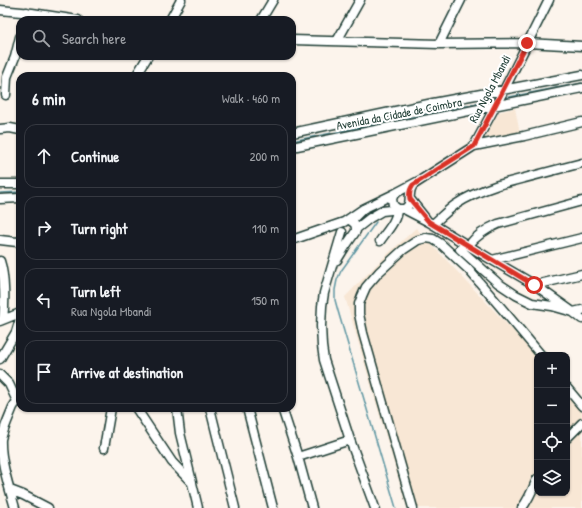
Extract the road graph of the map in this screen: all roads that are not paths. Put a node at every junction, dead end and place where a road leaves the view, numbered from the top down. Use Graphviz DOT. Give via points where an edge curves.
graph roads {
  1 [pos="181,0"];
  2 [pos="273,0"];
  3 [pos="360,0"];
  4 [pos="461,0"];
  5 [pos="549,0"];
  6 [pos="0,10"];
  7 [pos="26,16"];
  8 [pos="172,16"];
  9 [pos="263,16"];
  10 [pos="296,40"];
  11 [pos="337,41"];
  12 [pos="527,43"];
  13 [pos="439,44"];
  14 [pos="582,46"];
  15 [pos="16,53"];
  16 [pos="146,60"];
  17 [pos="138,72"];
  18 [pos="582,76"];
  19 [pos="582,88"];
  20 [pos="503,92"];
  21 [pos="6,95"];
  22 [pos="496,105"];
  23 [pos="582,122"];
  24 [pos="0,129"];
  25 [pos="16,129"];
  26 [pos="296,132"];
  27 [pos="296,146"];
  28 [pos="474,146"];
  29 [pos="582,163"];
  30 [pos="426,177"];
  31 [pos="0,184"];
  32 [pos="16,184"];
  33 [pos="395,193"];
  34 [pos="16,198"];
  35 [pos="410,198"];
  36 [pos="0,199"];
  37 [pos="582,201"];
  38 [pos="363,209"];
  39 [pos="401,209"];
  40 [pos="431,223"];
  41 [pos="342,228"];
  42 [pos="355,231"];
  43 [pos="582,238"];
  44 [pos="296,239"];
  45 [pos="0,240"];
  46 [pos="380,241"];
  47 [pos="16,242"];
  48 [pos="468,245"];
  49 [pos="460,249"];
  50 [pos="492,260"];
  51 [pos="0,261"];
  52 [pos="582,274"];
  53 [pos="534,285"];
  54 [pos="324,293"];
  55 [pos="582,310"];
  56 [pos="573,312"];
  57 [pos="16,315"];
  58 [pos="582,319"];
  59 [pos="2,320"];
  60 [pos="16,332"];
  61 [pos="539,352"];
  62 [pos="0,358"];
  63 [pos="0,375"];
  64 [pos="570,392"];
  65 [pos="16,395"];
  66 [pos="16,404"];
  67 [pos="582,406"];
  68 [pos="110,412"];
  69 [pos="139,412"];
  70 [pos="177,412"];
  71 [pos="211,412"];
  72 [pos="248,412"];
  73 [pos="283,412"];
  74 [pos="582,423"];
  75 [pos="570,435"];
  76 [pos="350,440"];
  77 [pos="104,448"];
  78 [pos="298,457"];
  79 [pos="192,483"];
  80 [pos="534,487"];
  81 [pos="10,490"];
  82 [pos="14,508"];
  83 [pos="48,508"];
  84 [pos="198,508"];
  85 [pos="235,508"];
  86 [pos="273,508"];
  87 [pos="312,508"];
  88 [pos="375,508"];
  89 [pos="413,508"];
  90 [pos="522,508"];
  1 -- 8 [label="street"];
  2 -- 9 [label="street"];
  3 -- 11 [label="street"];
  4 -- 13 [label="street"];
  5 -- 12 [label="street, Rua Ngola Mbandi"];
  6 -- 7 [label="street"];
  10 -- 11 [label="street"];
  11 -- 13 [label="street"];
  12 -- 13 [label="street"];
  12 -- 14 [label="street"];
  12 -- 20 [label="street, Rua Ngola Mbandi"];
  15 -- 21 [label="street" via="7,76"];
  16 -- 17 [label="street"];
  18 -- 20 [label="street, Avenida da Cidade de Coimbra"];
  19 -- 22 [label="street, Avenida da Cidade de Coimbra"];
  20 -- 22 [label="street, Rua Ngola Mbandi"];
  20 -- 26 [label="street, Avenida da Cidade de Coimbra" via="433,103"];
  22 -- 27 [label="street, Avenida da Cidade de Coimbra"];
  22 -- 28 [label="street, Rua Ngola Mbandi"];
  23 -- 28 [label="street"];
  24 -- 25 [label="street"];
  28 -- 30 [label="street"];
  29 -- 40 [label="street" via="485,189 455,205"];
  30 -- 33 [label="street"];
  30 -- 35 [label="street" via="413,185"];
  31 -- 32 [label="street"];
  33 -- 35 [label="street" via="405,192"];
  33 -- 38 [label="street"];
  33 -- 39 [label="street" via="393,205"];
  34 -- 36 [label="street"];
  35 -- 39 [label="street" via="409,205"];
  35 -- 40 [label="street"];
  37 -- 48 [label="street" via="498,224 488,228"];
  38 -- 41 [label="street"];
  38 -- 42 [label="street" via="351,221 355,224"];
  39 -- 40 [label="street"];
  39 -- 42 [label="street" via="382,211"];
  39 -- 46 [label="street"];
  40 -- 48 [label="street"];
  41 -- 42 [label="street" via="348,236"];
  41 -- 44 [label="street" via="323,229"];
  41 -- 54 [label="street"];
  42 -- 54 [label="street" via="336,261"];
  43 -- 50 [label="street"];
  45 -- 47 [label="street"];
  48 -- 50 [label="street"];
  49 -- 56 [label="street" via="498,283 516,295 532,303"];
  50 -- 53 [label="street"];
  51 -- 59 [label="street" via="4,286"];
  52 -- 53 [label="street"];
  53 -- 56 [label="street"];
  54 -- 76 [label="street" via="321,326 324,360"];
  55 -- 56 [label="street"];
  56 -- 58 [label="street"];
  57 -- 59 [label="street"];
  60 -- 62 [label="street"];
  61 -- 89 [label="street" via="468,269 442,244 433,239 418,240 404,250 366,287 359,304 363,333"];
  63 -- 65 [label="street"];
  64 -- 67 [label="street"];
  66 -- 81 [label="street" via="1,440 2,466"];
  68 -- 77 [label="street"];
  69 -- 79 [label="street" via="172,462"];
  70 -- 79 [label="street"];
  71 -- 85 [label="street"];
  72 -- 86 [label="street"];
  73 -- 78 [label="street"];
  74 -- 75 [label="street"];
  76 -- 78 [label="street"];
  76 -- 88 [label="street"];
  78 -- 87 [label="street"];
  79 -- 84 [label="street"];
  80 -- 90 [label="street"];
  81 -- 82 [label="street"];
  81 -- 83 [label="street"];
}
